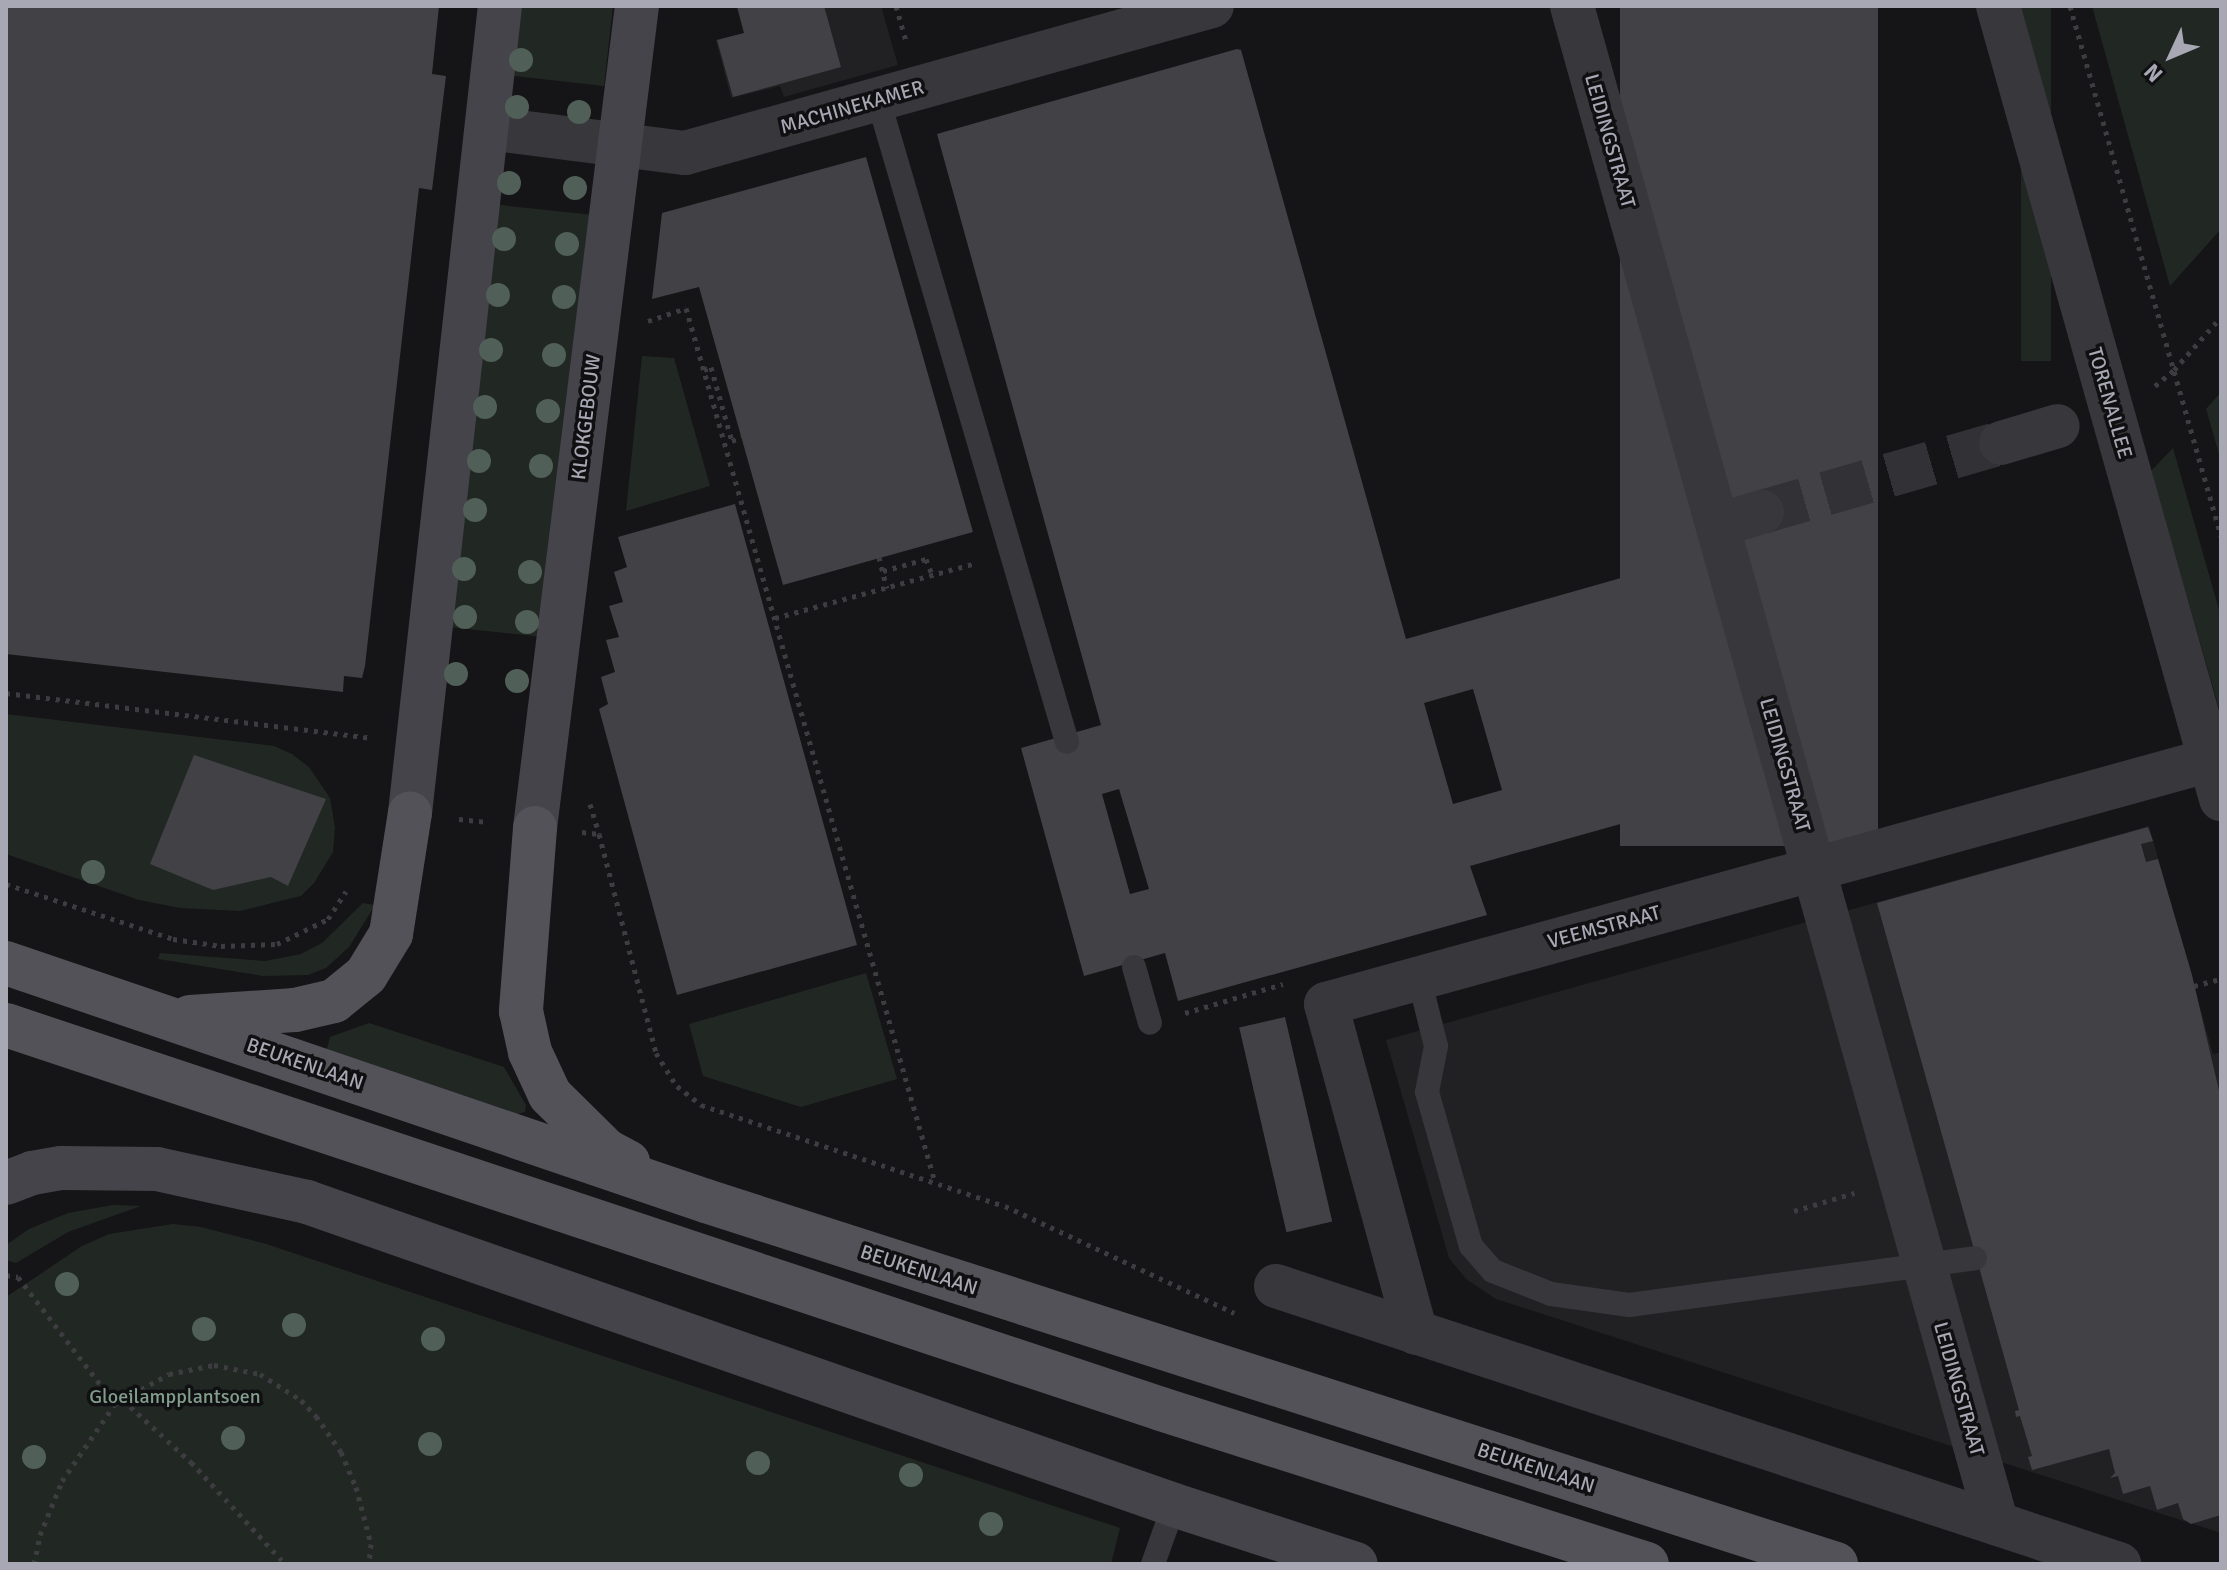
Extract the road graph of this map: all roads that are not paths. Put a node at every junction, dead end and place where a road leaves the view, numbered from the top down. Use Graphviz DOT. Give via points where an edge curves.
graph roads {
  1 [pos="500,6"];
  2 [pos="637,6"];
  3 [pos="1212,6"];
  4 [pos="1572,6"];
  5 [pos="1998,6"];
  6 [pos="878,99"];
  7 [pos="487,128"];
  8 [pos="621,145"];
  9 [pos="2058,426"];
  10 [pos="2001,443"];
  11 [pos="1762,512"];
  12 [pos="1718,525"];
  13 [pos="1067,742"];
  14 [pos="2216,780"];
  15 [pos="410,813"];
  16 [pos="535,828"];
  17 [pos="1815,869"];
  18 [pos="6,963"];
  19 [pos="1134,967"];
  20 [pos="1419,978"];
  21 [pos="169,1018"];
  22 [pos="1150,1023"];
  23 [pos="6,1025"];
  24 [pos="6,1183"];
  25 [pos="706,1201"];
  26 [pos="1975,1258"];
  27 [pos="1276,1286"];
  28 [pos="1416,1333"];
  29 [pos="1174,1505"];
  30 [pos="1997,1524"];
  31 [pos="1153,1564"];
  32 [pos="1356,1564"];
  33 [pos="1647,1564"];
  34 [pos="1836,1564"];
  35 [pos="2119,1564"];
  1 -- 7 [label="street"];
  2 -- 8 [label="street, KLOKGEBOUW"];
  3 -- 6 [label="street, MACHINEKAMER"];
  4 -- 12 [label="street, LEIDINGSTRAAT"];
  5 -- 14 [label="street, TORENALLEE"];
  6 -- 8 [label="street, MACHINEKAMER" via="685,153"];
  6 -- 13 [label="lane"];
  7 -- 8 [label="street, MACHINEKAMER"];
  7 -- 15 [label="street"];
  8 -- 16 [label="street, KLOKGEBOUW"];
  9 -- 10 [label="street"];
  11 -- 12 [label="street"];
  12 -- 17 [label="street, LEIDINGSTRAAT"];
  14 -- 17 [label="street, VEEMSTRAAT"];
  15 -- 21 [label="main road" via="391,934 366,975 334,1001 295,1010"];
  16 -- 25 [label="main road" via="521,1011 530,1052 550,1095 607,1151"];
  17 -- 20 [label="street, VEEMSTRAAT"];
  17 -- 30 [label="street, LEIDINGSTRAAT"];
  18 -- 21 [label="main road, BEUKENLAAN"];
  19 -- 22 [label="lane"];
  20 -- 26 [label="lane, bridge" via="1436,1046 1427,1092 1471,1246 1493,1271 1551,1294 1629,1305"];
  20 -- 28 [label="street, VEEMSTRAAT" via="1326,1004"];
  21 -- 25 [label="main road, BEUKENLAAN"];
  23 -- 33 [label="main road" via="1161,1409"];
  24 -- 29 [label="street" via="61,1168 157,1169 307,1202"];
  25 -- 34 [label="main road, BEUKENLAAN"];
  27 -- 28 [label="street"];
  28 -- 30 [label="street"];
  29 -- 31 [label="lane"];
  29 -- 32 [label="street"];
  30 -- 35 [label="street"];
}
